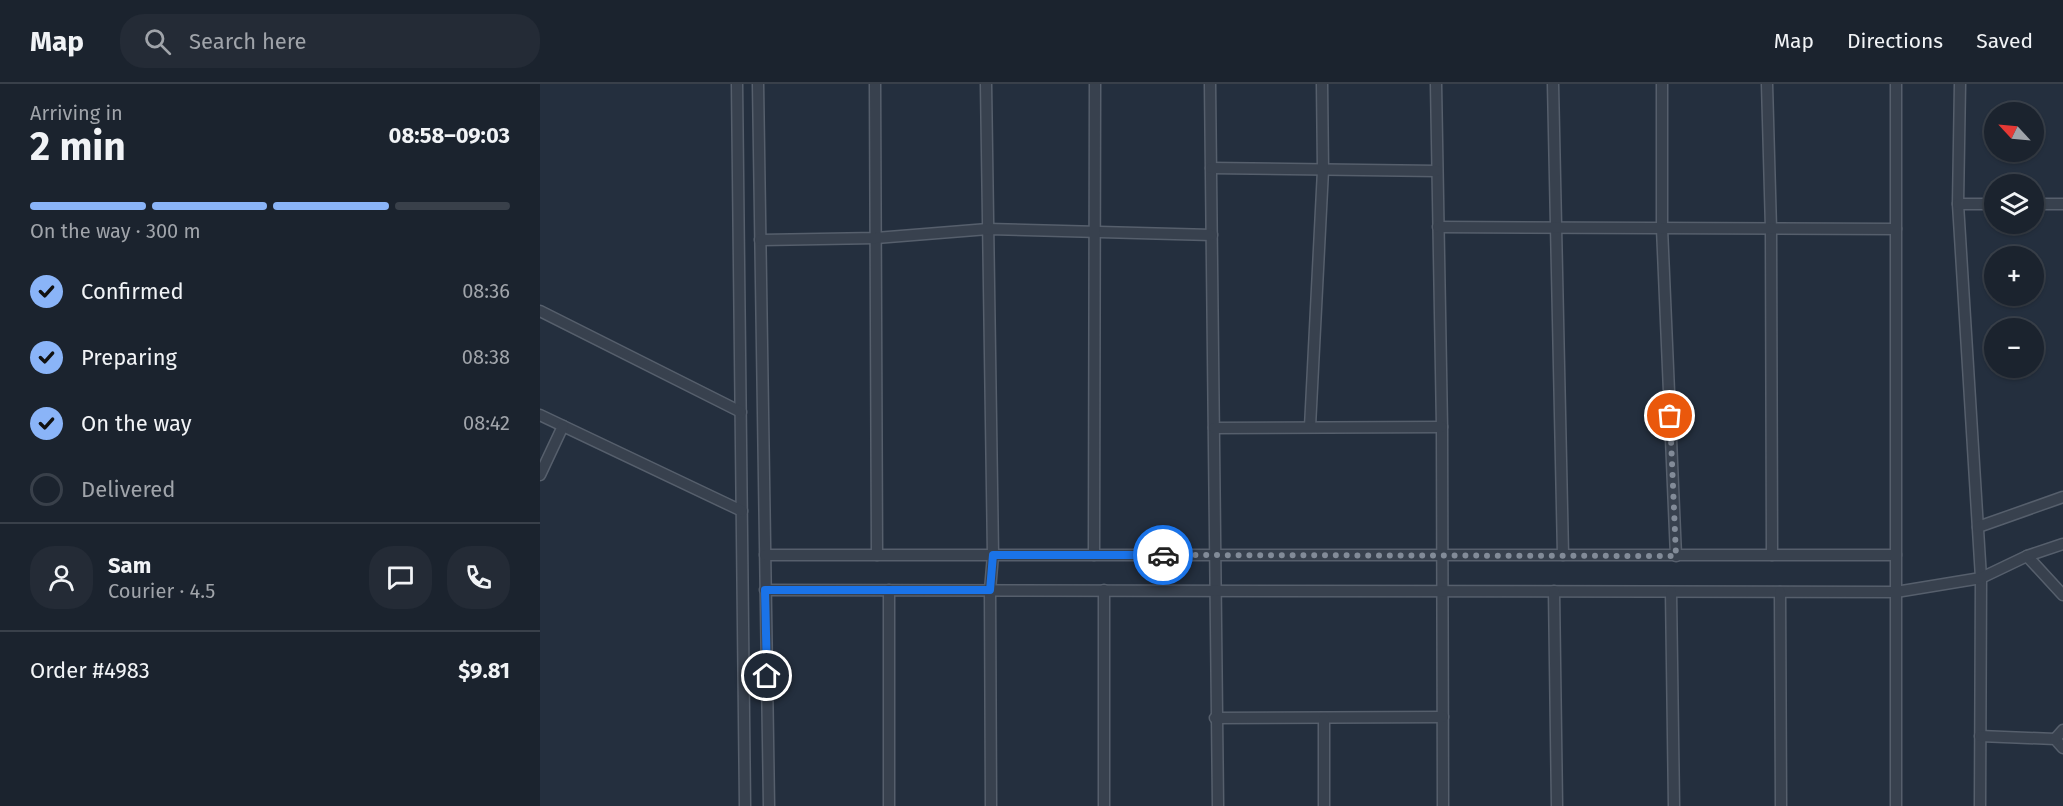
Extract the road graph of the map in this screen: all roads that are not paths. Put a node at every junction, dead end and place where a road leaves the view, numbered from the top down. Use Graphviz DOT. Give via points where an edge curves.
graph roads {
  1 [pos="737,84"];
  2 [pos="758,84"];
  3 [pos="875,84"];
  4 [pos="986,84"];
  5 [pos="1095,84"];
  6 [pos="1210,84"];
  7 [pos="1322,84"];
  8 [pos="1436,84"];
  9 [pos="1553,84"];
  10 [pos="1662,84"];
  11 [pos="1767,84"];
  12 [pos="1896,84"];
  13 [pos="1960,84"];
  14 [pos="1211,168"];
  15 [pos="1323,170"];
  16 [pos="1437,171"];
  17 [pos="1958,204"];
  18 [pos="1984,204"];
  19 [pos="2044,204"];
  20 [pos="2063,204"];
  21 [pos="1438,227"];
  22 [pos="1554,228"];
  23 [pos="1662,228"];
  24 [pos="1771,228"];
  25 [pos="988,229"];
  26 [pos="1896,229"];
  27 [pos="1095,233"];
  28 [pos="1212,236"];
  29 [pos="876,238"];
  30 [pos="760,240"];
  31 [pos="540,311"];
  32 [pos="741,412"];
  33 [pos="540,415"];
  34 [pos="563,426"];
  35 [pos="1310,427"];
  36 [pos="1442,427"];
  37 [pos="1214,428"];
  38 [pos="540,475"];
  39 [pos="2063,497"];
  40 [pos="742,511"];
  41 [pos="1978,527"];
  42 [pos="2063,544"];
  43 [pos="765,555"];
  44 [pos="877,555"];
  45 [pos="993,555"];
  46 [pos="1094,555"];
  47 [pos="1215,555"];
  48 [pos="1442,555"];
  49 [pos="1563,555"];
  50 [pos="1772,555"];
  51 [pos="1896,555"];
  52 [pos="1676,556"];
  53 [pos="2027,556"];
  54 [pos="1981,578"];
  55 [pos="765,590"];
  56 [pos="889,590"];
  57 [pos="990,590"];
  58 [pos="1104,590"];
  59 [pos="1214,591"];
  60 [pos="1442,591"];
  61 [pos="1554,591"];
  62 [pos="1671,592"];
  63 [pos="1780,592"];
  64 [pos="1896,592"];
  65 [pos="2063,595"];
  66 [pos="1443,717"];
  67 [pos="1215,718"];
  68 [pos="1324,718"];
  69 [pos="2063,730"];
  70 [pos="1980,736"];
  71 [pos="2055,739"];
  72 [pos="2063,748"];
  73 [pos="745,806"];
  74 [pos="769,806"];
  75 [pos="889,806"];
  76 [pos="991,806"];
  77 [pos="1104,806"];
  78 [pos="1218,806"];
  79 [pos="1324,806"];
  80 [pos="1443,806"];
  81 [pos="1557,806"];
  82 [pos="1674,806"];
  83 [pos="1780,806"];
  84 [pos="1896,806"];
  85 [pos="1980,806"];
  1 -- 32 [label="street"];
  2 -- 30 [label="street"];
  3 -- 29 [label="street"];
  4 -- 25 [label="street"];
  5 -- 27 [label="street"];
  6 -- 14 [label="street"];
  7 -- 15 [label="street"];
  8 -- 16 [label="street"];
  9 -- 22 [label="street"];
  10 -- 23 [label="street"];
  11 -- 24 [label="street"];
  12 -- 26 [label="street"];
  13 -- 17 [label="street"];
  14 -- 15 [label="street"];
  14 -- 28 [label="street"];
  15 -- 16 [label="street"];
  15 -- 35 [label="street"];
  16 -- 21 [label="street"];
  17 -- 18 [label="street"];
  17 -- 41 [label="street"];
  19 -- 20 [label="street"];
  21 -- 22 [label="street"];
  21 -- 36 [label="street"];
  22 -- 23 [label="street"];
  22 -- 49 [label="street"];
  23 -- 24 [label="street"];
  23 -- 52 [label="street"];
  24 -- 26 [label="street"];
  24 -- 50 [label="street"];
  25 -- 27 [label="street"];
  25 -- 29 [label="street"];
  25 -- 45 [label="street"];
  26 -- 51 [label="street"];
  27 -- 28 [label="street"];
  27 -- 46 [label="street"];
  28 -- 37 [label="street"];
  29 -- 30 [label="street"];
  29 -- 44 [label="street"];
  30 -- 43 [label="street"];
  31 -- 32 [label="street"];
  32 -- 40 [label="street"];
  33 -- 34 [label="street"];
  34 -- 38 [label="street"];
  34 -- 40 [label="street"];
  35 -- 36 [label="street"];
  35 -- 37 [label="street"];
  36 -- 48 [label="street"];
  37 -- 47 [label="street"];
  39 -- 41 [label="street"];
  40 -- 73 [label="street"];
  41 -- 54 [label="street"];
  42 -- 53 [label="street"];
  43 -- 44 [label="street"];
  43 -- 55 [label="street"];
  44 -- 45 [label="street"];
  45 -- 46 [label="street"];
  45 -- 57 [label="street"];
  46 -- 47 [label="street"];
  47 -- 48 [label="street"];
  47 -- 59 [label="street"];
  48 -- 49 [label="street"];
  48 -- 60 [label="street"];
  49 -- 52 [label="street"];
  50 -- 51 [label="street"];
  50 -- 52 [label="street"];
  51 -- 64 [label="street"];
  53 -- 54 [label="street"];
  53 -- 65 [label="street"];
  54 -- 64 [label="street"];
  54 -- 70 [label="street"];
  55 -- 56 [label="street"];
  55 -- 74 [label="street"];
  56 -- 57 [label="street"];
  56 -- 75 [label="street"];
  57 -- 58 [label="street"];
  57 -- 76 [label="street"];
  58 -- 59 [label="street"];
  58 -- 77 [label="street"];
  59 -- 60 [label="street"];
  59 -- 67 [label="street"];
  60 -- 61 [label="street"];
  60 -- 66 [label="street"];
  61 -- 62 [label="street"];
  61 -- 81 [label="street"];
  62 -- 63 [label="street"];
  62 -- 82 [label="street"];
  63 -- 64 [label="street"];
  63 -- 83 [label="street"];
  64 -- 84 [label="street"];
  66 -- 68 [label="street"];
  66 -- 80 [label="street"];
  67 -- 68 [label="street"];
  67 -- 78 [label="street"];
  68 -- 79 [label="street"];
  69 -- 71 [label="street"];
  70 -- 71 [label="street"];
  70 -- 85 [label="street"];
  71 -- 72 [label="street"];
}
